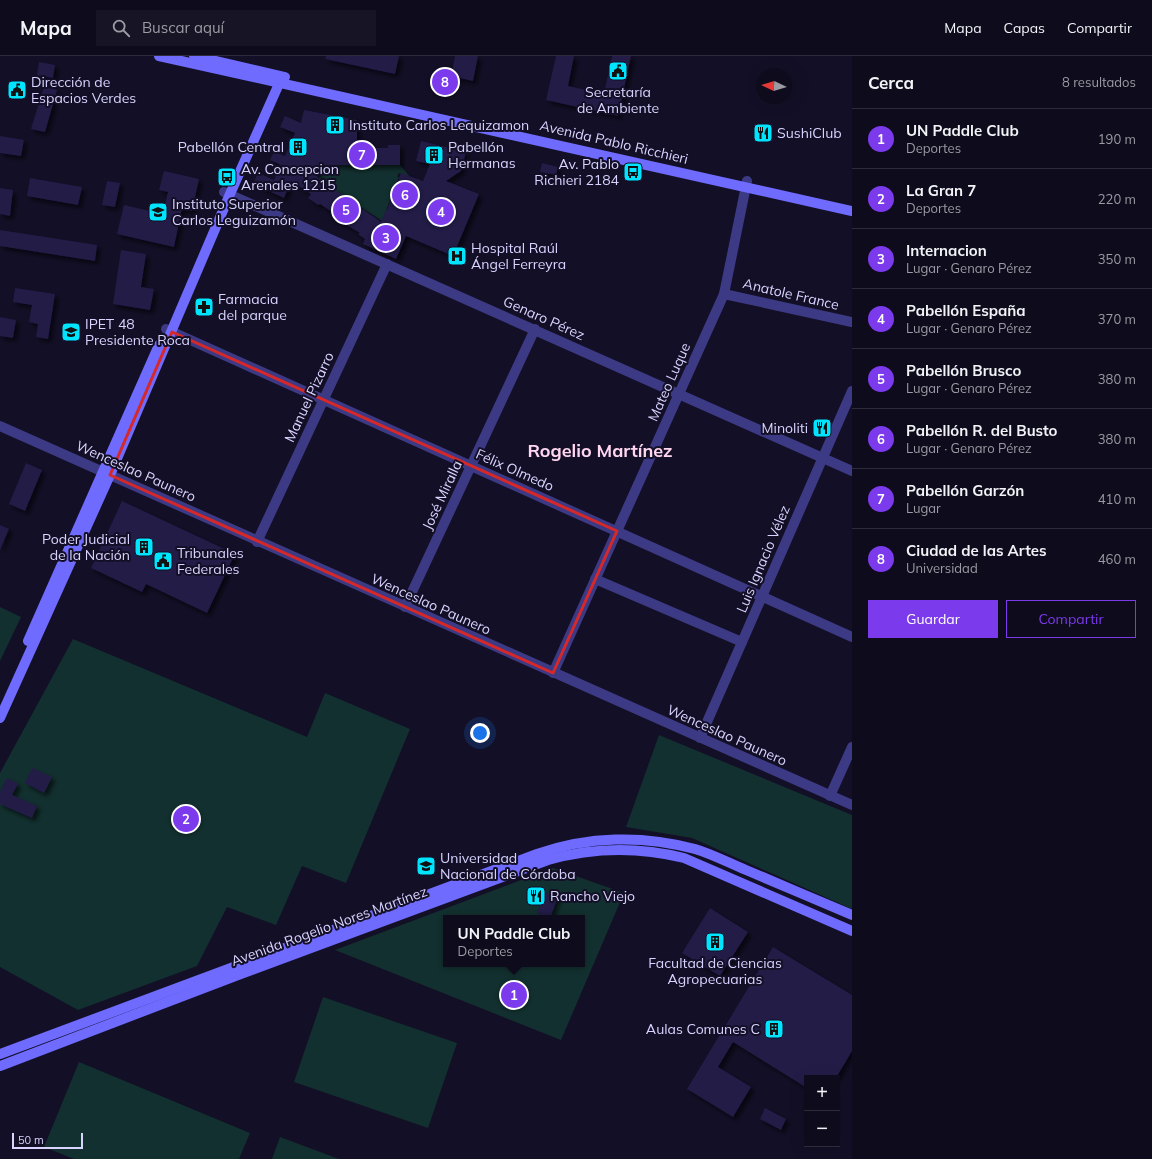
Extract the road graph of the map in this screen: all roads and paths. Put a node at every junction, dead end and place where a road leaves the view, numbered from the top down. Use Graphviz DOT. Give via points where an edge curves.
graph roads {
  1 [pos="159,56"];
  2 [pos="194,56"];
  3 [pos="278,79"];
  4 [pos="746,184"];
  5 [pos="227,193"];
  6 [pos="852,205"];
  7 [pos="852,211"];
  8 [pos="387,264"];
  9 [pos="724,294"];
  10 [pos="852,322"];
  11 [pos="534,329"];
  12 [pos="169,331"];
  13 [pos="852,391"];
  14 [pos="679,394"];
  15 [pos="324,399"];
  16 [pos="0,426"];
  17 [pos="822,457"];
  18 [pos="471,465"];
  19 [pos="852,471"];
  20 [pos="106,473"];
  21 [pos="617,531"];
  22 [pos="258,542"];
  23 [pos="595,579"];
  24 [pos="762,596"];
  25 [pos="405,607"];
  26 [pos="852,637"];
  27 [pos="742,642"];
  28 [pos="553,673"];
  29 [pos="0,703"];
  30 [pos="0,718"];
  31 [pos="700,738"];
  32 [pos="852,747"];
  33 [pos="830,796"];
  34 [pos="852,806"];
  35 [pos="852,915"];
  36 [pos="852,931"];
  37 [pos="0,1054"];
  38 [pos="0,1066"];
  1 -- 3 [label="main road, Avenida Pablo Ricchieri"];
  2 -- 3 [label="main road, Avenida Pablo Ricchieri"];
  3 -- 4 [label="main road, Avenida Pablo Ricchieri"];
  3 -- 5 [label="main road"];
  4 -- 6 [label="main road, Avenida Pablo Ricchieri"];
  4 -- 7 [label="main road, Avenida Pablo Ricchieri"];
  4 -- 9 [label="street, Mateo Luque"];
  5 -- 8 [label="street, Genaro Pérez"];
  5 -- 12 [label="main road"];
  8 -- 11 [label="street, Genaro Pérez"];
  8 -- 15 [label="street, Manuel Pizarro"];
  9 -- 10 [label="street, Anatole France"];
  9 -- 14 [label="street, Mateo Luque"];
  11 -- 14 [label="street, Genaro Pérez"];
  11 -- 18 [label="street, José Miralla"];
  12 -- 15 [label="street, Félix Olmedo"];
  12 -- 20 [label="main road"];
  13 -- 17 [label="street, Luis Ignacio Vélez"];
  14 -- 17 [label="street, Genaro Pérez"];
  14 -- 21 [label="street, Mateo Luque"];
  15 -- 18 [label="street, Félix Olmedo"];
  15 -- 22 [label="street, Manuel Pizarro"];
  16 -- 20 [label="street, Wenceslao Paunero"];
  17 -- 19 [label="street, Genaro Pérez"];
  17 -- 24 [label="street, Luis Ignacio Vélez"];
  18 -- 21 [label="street, Félix Olmedo"];
  18 -- 25 [label="street, José Miralla"];
  20 -- 22 [label="street, Wenceslao Paunero"];
  20 -- 29 [label="main road"];
  20 -- 30 [label="main road"];
  21 -- 23 [label="street, Mateo Luque"];
  21 -- 24 [label="street, Félix Olmedo"];
  22 -- 25 [label="street, Wenceslao Paunero"];
  23 -- 27 [label="street"];
  23 -- 28 [label="street, Mateo Luque"];
  24 -- 26 [label="street, Félix Olmedo"];
  24 -- 27 [label="street, Luis Ignacio Vélez"];
  25 -- 28 [label="street, Wenceslao Paunero"];
  27 -- 31 [label="street, Luis Ignacio Vélez"];
  28 -- 31 [label="street, Wenceslao Paunero"];
  31 -- 33 [label="street, Wenceslao Paunero"];
  32 -- 33 [label="street"];
  33 -- 34 [label="street, Wenceslao Paunero"];
  35 -- 37 [label="main road, Avenida Rogelio Nores Martínez" via="697,849 640,840 606,839 576,843 500,867"];
  36 -- 38 [label="main road, Avenida Rogelio Nores Martínez" via="684,858 657,852 616,849 582,852 548,860"];
}
